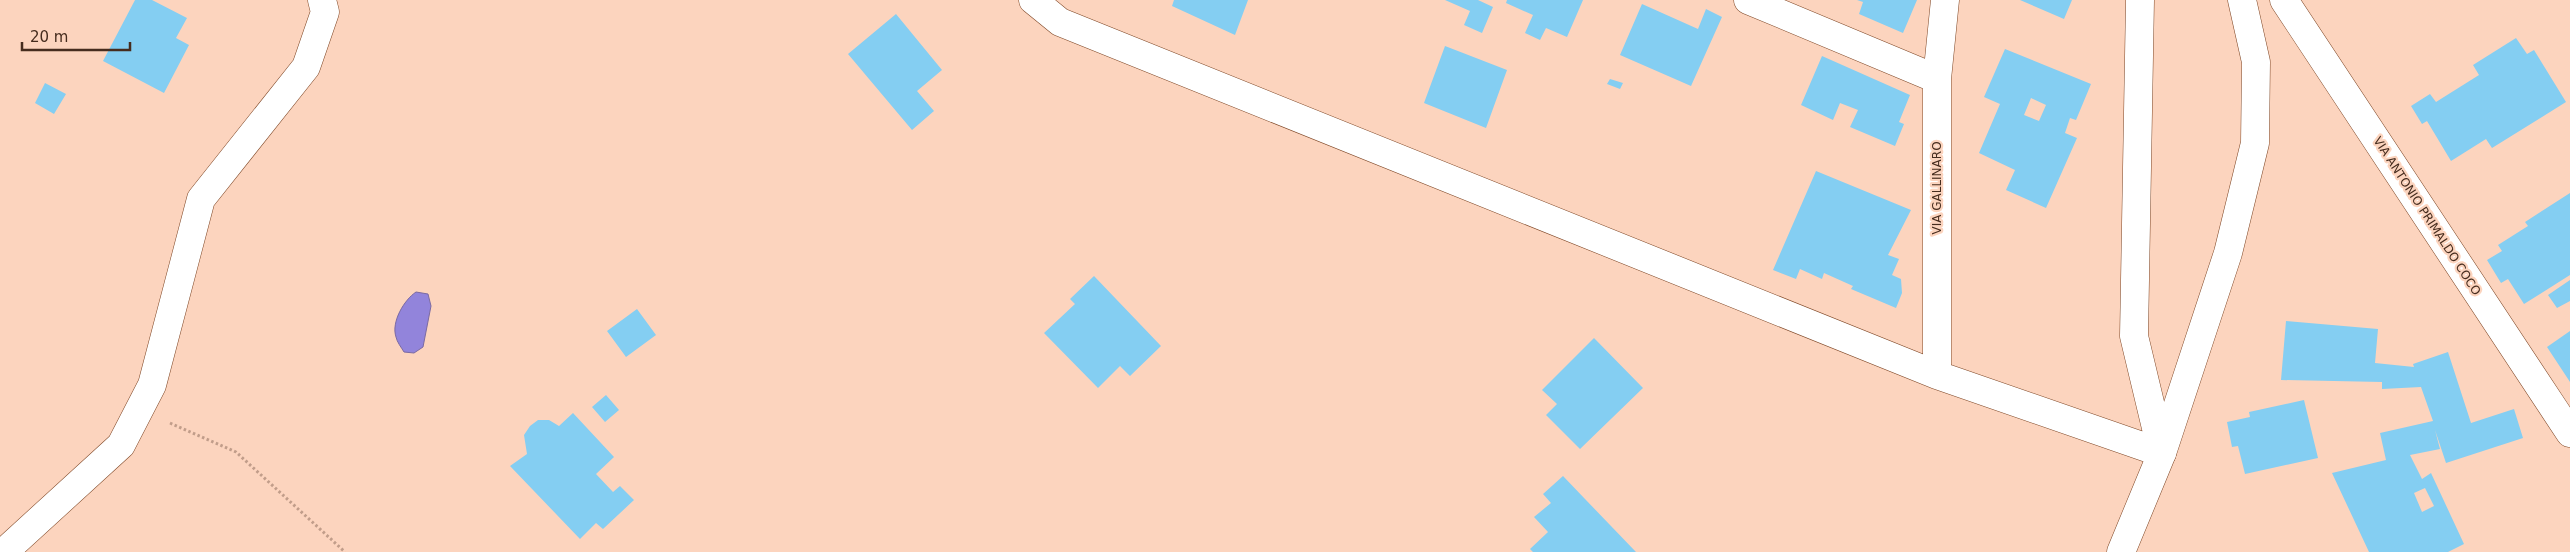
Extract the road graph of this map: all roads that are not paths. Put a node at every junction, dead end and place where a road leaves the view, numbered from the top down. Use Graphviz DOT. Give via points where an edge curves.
graph roads {
  1 [pos="322,0"];
  2 [pos="1033,0"];
  3 [pos="1748,0"];
  4 [pos="1945,0"];
  5 [pos="2140,0"];
  6 [pos="2242,0"];
  7 [pos="2284,0"];
  8 [pos="1937,79"];
  9 [pos="1937,375"];
  10 [pos="2570,433"];
  11 [pos="2162,453"];
  12 [pos="4,552"];
  13 [pos="2121,552"];
  1 -- 12 [label="street" via="325,12 306,67 201,199 152,385 121,445"];
  2 -- 9 [label="street" via="1060,22"];
  3 -- 8 [label="street"];
  4 -- 8 [label="street, VIA GALLINARO"];
  5 -- 11 [label="street" via="2134,336"];
  6 -- 11 [label="street" via="2256,62 2255,143 2228,253"];
  7 -- 10 [label="street, VIA ANTONIO PRIMALDO COCO"];
  8 -- 9 [label="street, VIA GALLINARO"];
  9 -- 11 [label="street"];
  11 -- 13 [label="street"];
}
